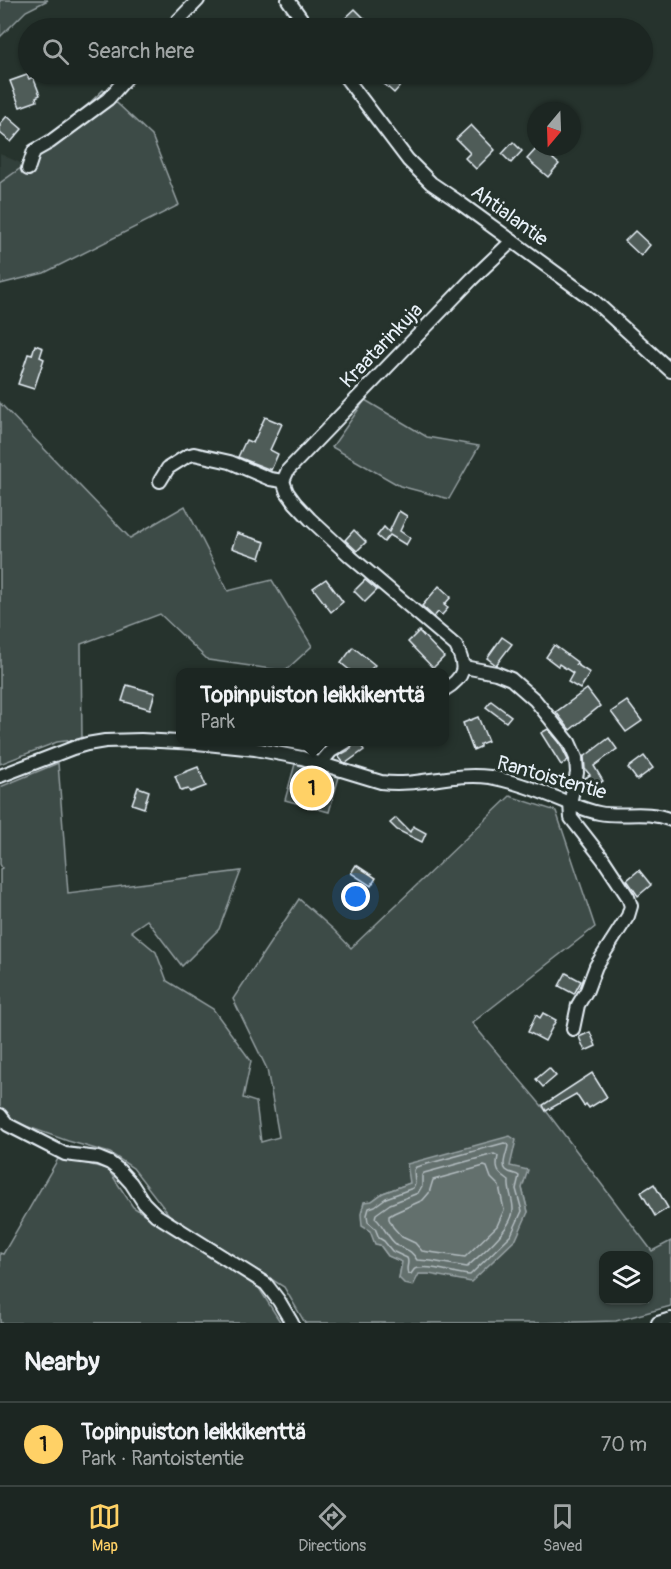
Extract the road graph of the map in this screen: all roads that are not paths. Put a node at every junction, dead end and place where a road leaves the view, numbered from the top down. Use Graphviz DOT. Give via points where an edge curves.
graph roads {
  1 [pos="198,0"];
  2 [pos="288,0"];
  3 [pos="181,18"];
  4 [pos="301,18"];
  5 [pos="121,84"];
  6 [pos="351,84"];
  7 [pos="28,169"];
  8 [pos="512,241"];
  9 [pos="671,371"];
  10 [pos="160,481"];
  11 [pos="283,481"];
  12 [pos="464,667"];
  13 [pos="449,686"];
  14 [pos="176,742"];
  15 [pos="226,746"];
  16 [pos="338,746"];
  17 [pos="320,764"];
  18 [pos="0,776"];
  19 [pos="570,803"];
  20 [pos="671,820"];
  21 [pos="573,1029"];
  22 [pos="0,1115"];
  23 [pos="671,1319"];
  24 [pos="292,1323"];
  25 [pos="658,1323"];
  1 -- 3 [label="street"];
  2 -- 4 [label="street"];
  5 -- 7 [label="street" via="108,99 34,152"];
  6 -- 8 [label="street, Ahtialantie" via="408,160 431,183"];
  8 -- 9 [label="street, Ahtialantie" via="593,300"];
  8 -- 11 [label="street, Kraatarinkuja" via="296,461"];
  10 -- 11 [label="street" via="168,468 194,454"];
  11 -- 12 [label="street" via="310,519 456,646"];
  12 -- 13 [label="street"];
  12 -- 19 [label="street" via="511,679 535,700 569,742 577,773"];
  14 -- 18 [label="street, Rantoistentie" via="87,744"];
  15 -- 17 [label="street, Rantoistentie"];
  16 -- 17 [label="street"];
  17 -- 19 [label="street, Rantoistentie" via="390,783 491,777"];
  19 -- 20 [label="street, Rantoistentie" via="596,813 647,813"];
  19 -- 21 [label="street" via="571,818 603,858 631,906 596,966 578,1005"];
  22 -- 24 [label="street" via="8,1125 65,1154 110,1163 156,1215 266,1284"];
  23 -- 25 [label="street"];
}
